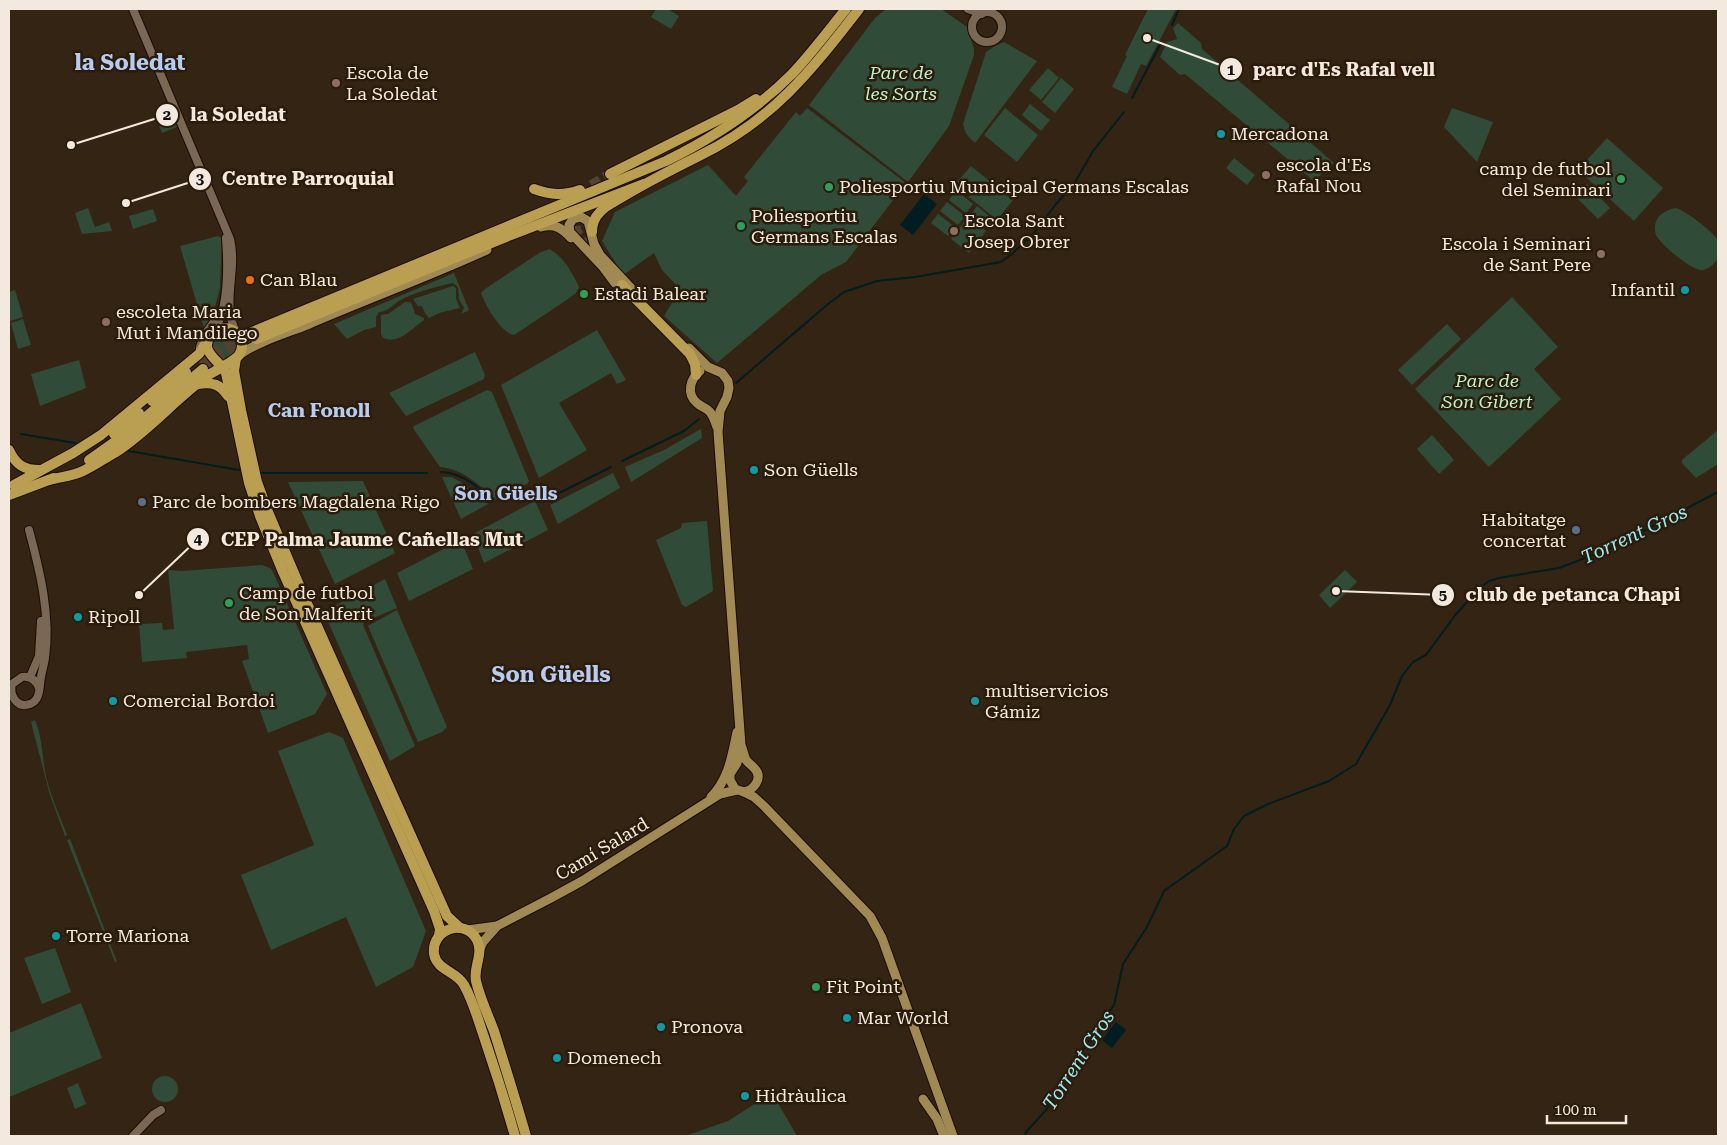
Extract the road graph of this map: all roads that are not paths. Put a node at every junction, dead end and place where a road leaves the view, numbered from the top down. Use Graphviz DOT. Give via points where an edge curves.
graph roads {
  1 [pos="133,9"];
  2 [pos="846,9"];
  3 [pos="859,9"];
  4 [pos="969,9"];
  5 [pos="982,14"];
  6 [pos="974,23"];
  7 [pos="792,74"];
  8 [pos="610,174"];
  9 [pos="620,180"];
  10 [pos="644,184"];
  11 [pos="593,187"];
  12 [pos="534,189"];
  13 [pos="604,198"];
  14 [pos="223,222"];
  15 [pos="542,227"];
  16 [pos="592,232"];
  17 [pos="470,236"];
  18 [pos="619,284"];
  19 [pos="221,312"];
  20 [pos="238,334"];
  21 [pos="210,337"];
  22 [pos="228,361"];
  23 [pos="197,363"];
  24 [pos="712,369"];
  25 [pos="694,378"];
  26 [pos="197,384"];
  27 [pos="231,402"];
  28 [pos="724,402"];
  29 [pos="703,407"];
  30 [pos="718,432"];
  31 [pos="9,450"];
  32 [pos="41,470"];
  33 [pos="49,480"];
  34 [pos="11,486"];
  35 [pos="9,495"];
  36 [pos="29,530"];
  37 [pos="42,584"];
  38 [pos="30,677"];
  39 [pos="10,685"];
  40 [pos="39,688"];
  41 [pos="11,700"];
  42 [pos="740,722"];
  43 [pos="741,745"];
  44 [pos="750,765"];
  45 [pos="735,767"];
  46 [pos="730,780"];
  47 [pos="756,784"];
  48 [pos="740,791"];
  49 [pos="720,794"];
  50 [pos="702,806"];
  51 [pos="764,806"];
  52 [pos="497,926"];
  53 [pos="464,929"];
  54 [pos="440,936"];
  55 [pos="480,949"];
  56 [pos="476,963"];
  57 [pos="452,973"];
  58 [pos="923,1099"];
  59 [pos="161,1110"];
  60 [pos="133,1136"];
  61 [pos="515,1136"];
  62 [pos="526,1136"];
  63 [pos="944,1136"];
  64 [pos="953,1136"];
  1 -- 14 [label="main road"];
  2 -- 7 [label="highway"];
  3 -- 10 [label="highway" via="800,82 766,114 716,147"];
  4 -- 5 [label="main road"];
  4 -- 6 [label="main road"];
  5 -- 6 [label="main road"];
  5 -- 6 [label="main road" via="994,14 1000,19 1002,29 996,39 980,40 974,33"];
  7 -- 8 [label="highway" via="738,110"];
  7 -- 9 [label="highway" via="752,110 718,134"];
  9 -- 11 [label="highway"];
  9 -- 13 [label="highway" via="254,336"];
  10 -- 13 [label="highway"];
  10 -- 16 [label="highway" via="604,208 595,219"];
  11 -- 12 [label="highway" via="554,195"];
  11 -- 17 [label="highway"];
  13 -- 15 [label="highway"];
  14 -- 19 [label="main road" via="227,270"];
  14 -- 20 [label="main road" via="233,250 229,313"];
  15 -- 18 [label="main road" via="554,226 562,230"];
  15 -- 22 [label="main road" via="273,339"];
  16 -- 18 [label="main road" via="584,217 571,220 570,232"];
  16 -- 24 [label="main road" via="596,248 606,263"];
  18 -- 25 [label="highway" via="690,354 695,364"];
  19 -- 21 [label="main road"];
  19 -- 23 [label="main road" via="207,332"];
  20 -- 21 [label="highway" via="226,328 218,329"];
  20 -- 22 [label="highway" via="242,345"];
  21 -- 22 [label="highway" via="208,352"];
  21 -- 23 [label="highway"];
  22 -- 26 [label="highway"];
  22 -- 27 [label="highway"];
  22 -- 53 [label="highway" via="234,371 257,482 268,512 447,916"];
  23 -- 32 [label="highway" via="101,435"];
  23 -- 33 [label="highway" via="112,445"];
  23 -- 34 [label="highway" via="127,424 92,449"];
  24 -- 25 [label="main road" via="703,370"];
  24 -- 28 [label="main road" via="719,371 728,381 729,391"];
  25 -- 29 [label="main road" via="690,387 692,395"];
  26 -- 27 [label="highway" via="217,384"];
  26 -- 33 [label="highway" via="130,442 81,472"];
  27 -- 54 [label="highway" via="260,516 434,911"];
  28 -- 29 [label="main road" via="715,407"];
  28 -- 30 [label="main road"];
  29 -- 30 [label="main road" via="712,415"];
  30 -- 42 [label="main road"];
  31 -- 32 [label="highway" via="21,467"];
  32 -- 34 [label="highway"];
  33 -- 35 [label="highway"];
  36 -- 37 [label="main road"];
  37 -- 38 [label="main road" via="38,656"];
  37 -- 40 [label="main road" via="46,644"];
  38 -- 39 [label="main road" via="18,678"];
  38 -- 40 [label="main road"];
  39 -- 41 [label="main road"];
  40 -- 41 [label="main road" via="38,697 30,704"];
  42 -- 43 [label="main road"];
  42 -- 50 [label="main road" via="721,787"];
  43 -- 44 [label="main road"];
  43 -- 45 [label="main road"];
  44 -- 45 [label="main road"];
  44 -- 47 [label="main road" via="757,773"];
  45 -- 46 [label="main road"];
  46 -- 48 [label="main road" via="732,786"];
  46 -- 49 [label="main road, Camí Salard"];
  47 -- 48 [label="main road" via="751,790"];
  47 -- 51 [label="main road"];
  48 -- 49 [label="main road, Camí Salard"];
  48 -- 51 [label="main road"];
  49 -- 50 [label="main road, Camí Salard"];
  50 -- 52 [label="main road, Camí Salard" via="582,881"];
  51 -- 64 [label="main road" via="870,916 882,938"];
  52 -- 53 [label="main road, Camí Salard"];
  52 -- 55 [label="main road, Camí Salard"];
  53 -- 54 [label="highway" via="451,928"];
  53 -- 55 [label="highway" via="476,938"];
  54 -- 57 [label="highway" via="434,949 436,959 442,968"];
  55 -- 56 [label="highway"];
  56 -- 57 [label="highway" via="466,972"];
  56 -- 62 [label="highway" via="476,983"];
  57 -- 61 [label="highway" via="466,989"];
  58 -- 63 [label="main road"];
  59 -- 60 [label="main road"];
}
